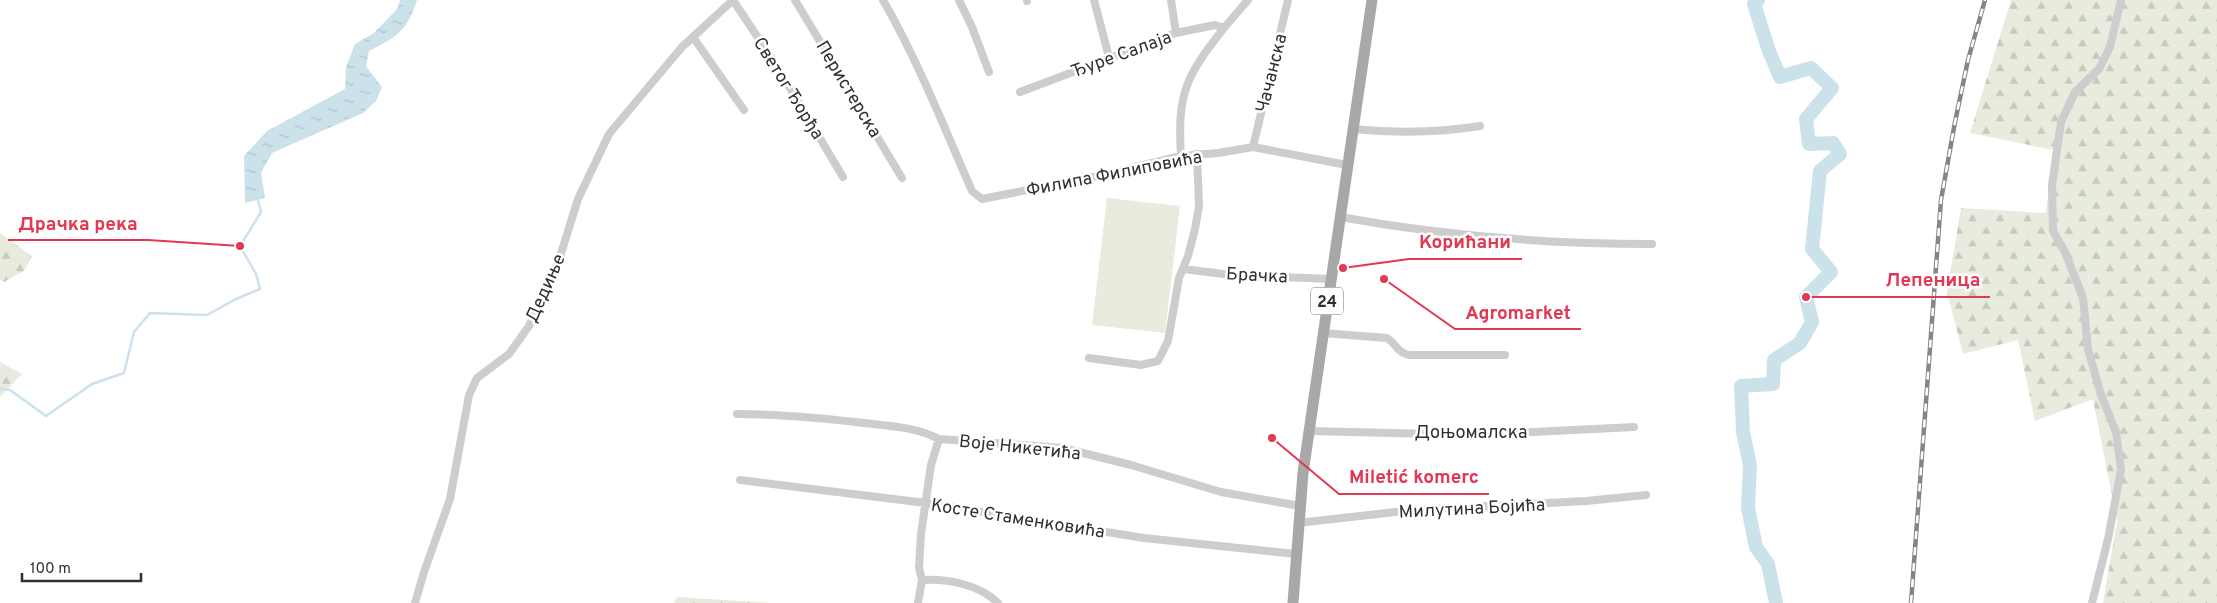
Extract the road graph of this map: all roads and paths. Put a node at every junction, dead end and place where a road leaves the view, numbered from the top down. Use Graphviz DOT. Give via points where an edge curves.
graph roads {
  1 [pos="733,0"];
  2 [pos="795,0"];
  3 [pos="883,0"];
  4 [pos="959,0"];
  5 [pos="1094,0"];
  6 [pos="1171,0"];
  7 [pos="1248,0"];
  8 [pos="1288,0"];
  9 [pos="1372,0"];
  10 [pos="2122,0"];
  11 [pos="1224,28"];
  12 [pos="1176,33"];
  13 [pos="694,37"];
  14 [pos="1109,57"];
  15 [pos="989,72"];
  16 [pos="1020,92"];
  17 [pos="744,110"];
  18 [pos="1480,126"];
  19 [pos="1352,129"];
  20 [pos="1254,147"];
  21 [pos="1197,154"];
  22 [pos="1181,156"];
  23 [pos="1347,165"];
  24 [pos="843,177"];
  25 [pos="902,178"];
  26 [pos="1340,217"];
  27 [pos="1652,244"];
  28 [pos="1184,269"];
  29 [pos="1330,279"];
  30 [pos="1323,333"];
  31 [pos="1505,355"];
  32 [pos="1089,358"];
  33 [pos="737,414"];
  34 [pos="1634,428"];
  35 [pos="1309,431"];
  36 [pos="939,439"];
  37 [pos="740,480"];
  38 [pos="1646,495"];
  39 [pos="926,503"];
  40 [pos="1300,506"];
  41 [pos="1298,523"];
  42 [pos="1296,554"];
  43 [pos="922,580"];
  44 [pos="415,603"];
  45 [pos="918,603"];
  46 [pos="998,603"];
  47 [pos="1293,603"];
  48 [pos="2092,603"];
  1 -- 13 [label="street, Дедиње"];
  1 -- 24 [label="street, Светог Ђорђа"];
  2 -- 25 [label="street, Перистерска"];
  3 -- 22 [label="street, Филипа Филиповића" via="972,192 982,199"];
  4 -- 15 [label="street"];
  5 -- 14 [label="street"];
  6 -- 12 [label="street"];
  7 -- 11 [label="street"];
  8 -- 20 [label="street, Чачанска"];
  9 -- 19 [label="main road, 24"];
  10 -- 48 [label="street" via="2110,47 2099,69 2075,92 2061,122 2052,185 2053,231 2083,298 2088,349 2116,432 2120,470"];
  11 -- 12 [label="street, Ђуре Салаја" via="1215,26"];
  11 -- 22 [label="street" via="1189,77 1179,127"];
  12 -- 14 [label="street, Ђуре Салаја"];
  13 -- 17 [label="street"];
  13 -- 44 [label="street, Дедиње" via="609,134 578,199 559,260 529,326 509,354 477,378 473,385 450,499"];
  14 -- 16 [label="street, Ђуре Салаја"];
  18 -- 19 [label="street" via="1455,131 1394,133"];
  19 -- 23 [label="main road, 24"];
  20 -- 21 [label="street, Филипа Филиповића"];
  20 -- 23 [label="street, Филипа Филиповића"];
  21 -- 22 [label="street, Филипа Филиповића"];
  21 -- 28 [label="street" via="1199,206"];
  23 -- 26 [label="main road, 24"];
  26 -- 27 [label="street" via="1414,230 1504,239"];
  26 -- 29 [label="main road, 24"];
  28 -- 29 [label="street, Брачка" via="1231,275"];
  28 -- 32 [label="street" via="1179,278 1168,341 1158,361 1141,365"];
  29 -- 30 [label="main road, 24"];
  30 -- 31 [label="street" via="1387,338 1398,351 1409,354"];
  30 -- 35 [label="main road, 24"];
  33 -- 36 [label="street, Воје Никетића" via="783,414 908,428 924,431"];
  34 -- 35 [label="street, Доњомалска" via="1476,435"];
  35 -- 40 [label="main road, 24"];
  36 -- 39 [label="street" via="931,465"];
  36 -- 40 [label="street, Воје Никетића" via="1063,448 1222,492"];
  37 -- 39 [label="street, Косте Стаменковића"];
  38 -- 41 [label="street, Милутина Бојића" via="1413,510"];
  39 -- 42 [label="street, Косте Стаменковића" via="1144,538"];
  39 -- 43 [label="street" via="919,568"];
  40 -- 41 [label="main road, 24"];
  41 -- 42 [label="main road, 24"];
  42 -- 47 [label="main road, 24"];
  43 -- 45 [label="street"];
  43 -- 46 [label="street" via="957,583 976,589"];
}
